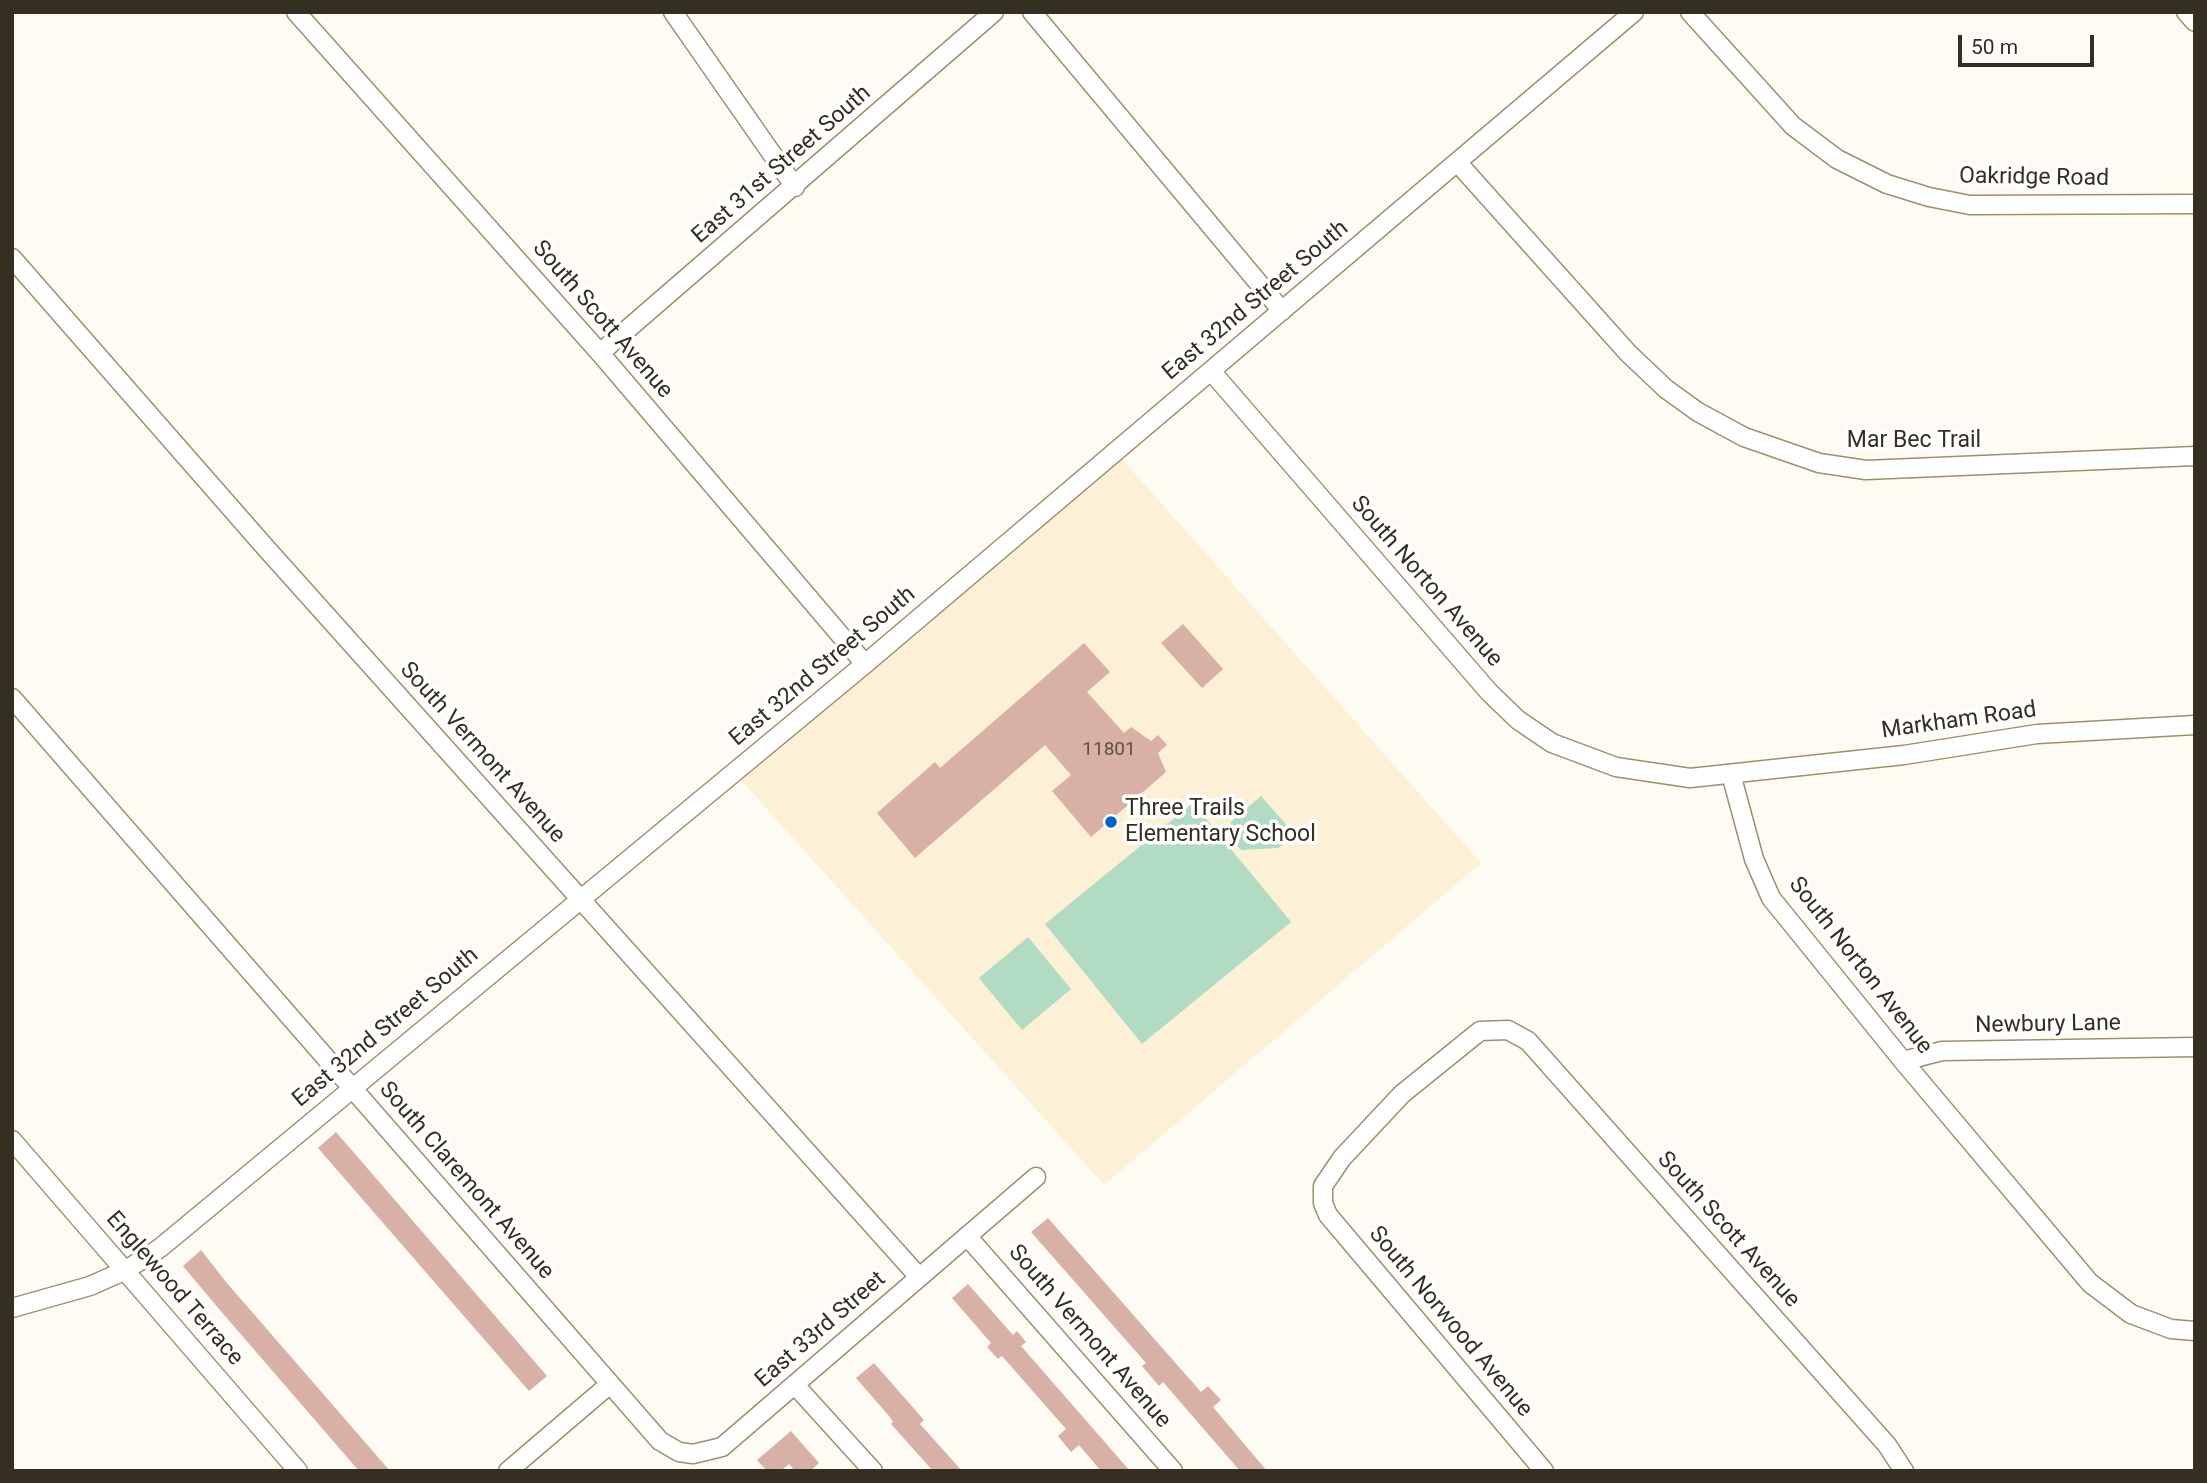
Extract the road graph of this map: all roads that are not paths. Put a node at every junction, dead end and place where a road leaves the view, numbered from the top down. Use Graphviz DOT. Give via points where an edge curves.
graph roads {
  1 [pos="296,12"];
  2 [pos="673,12"];
  3 [pos="995,12"];
  4 [pos="1031,12"];
  5 [pos="1634,12"];
  6 [pos="1690,12"];
  7 [pos="2186,12"];
  8 [pos="2195,22"];
  9 [pos="1457,162"];
  10 [pos="795,187"];
  11 [pos="2195,204"];
  12 [pos="12,258"];
  13 [pos="1282,311"];
  14 [pos="600,353"];
  15 [pos="1211,371"];
  16 [pos="2195,456"];
  17 [pos="865,664"];
  18 [pos="12,698"];
  19 [pos="2195,725"];
  20 [pos="1731,774"];
  21 [pos="580,899"];
  22 [pos="1508,1030"];
  23 [pos="2195,1047"];
  24 [pos="1903,1061"];
  25 [pos="352,1087"];
  26 [pos="12,1140"];
  27 [pos="1036,1177"];
  28 [pos="967,1236"];
  29 [pos="126,1270"];
  30 [pos="919,1278"];
  31 [pos="12,1308"];
  32 [pos="2195,1331"];
  33 [pos="610,1384"];
  34 [pos="795,1385"];
  35 [pos="701,1452"];
  36 [pos="298,1471"];
  37 [pos="508,1471"];
  38 [pos="873,1471"];
  39 [pos="1173,1471"];
  40 [pos="1544,1471"];
  41 [pos="1904,1471"];
  1 -- 14 [label="street, South Scott Avenue"];
  2 -- 10 [label="street"];
  3 -- 10 [label="street, East 31st Street South"];
  4 -- 13 [label="street"];
  5 -- 9 [label="street, East 32nd Street South"];
  6 -- 11 [label="street, Oakridge Road" via="1793,126 1837,159 1887,184 1970,205"];
  7 -- 8 [label="street"];
  9 -- 13 [label="street, East 32nd Street South"];
  9 -- 16 [label="street, Mar Bec Trail" via="1628,353 1666,389 1744,437 1819,463 1866,470"];
  10 -- 14 [label="street, East 31st Street South"];
  12 -- 21 [label="street, South Vermont Avenue"];
  13 -- 15 [label="street, East 32nd Street South"];
  14 -- 17 [label="street, South Scott Avenue"];
  15 -- 17 [label="street, East 32nd Street South"];
  15 -- 20 [label="street, South Norton Avenue" via="1518,720 1552,743 1616,766 1690,778"];
  17 -- 21 [label="street, East 32nd Street South"];
  18 -- 25 [label="street, South Claremont Avenue"];
  19 -- 20 [label="street, Markham Road" via="2037,734 1904,755"];
  20 -- 24 [label="street, South Norton Avenue" via="1754,859 1771,898"];
  21 -- 25 [label="street, East 32nd Street South"];
  21 -- 30 [label="street, South Vermont Avenue"];
  22 -- 40 [label="street, South Norwood Avenue" via="1480,1031 1402,1094 1342,1158 1322,1186 1323,1203 1328,1215"];
  22 -- 41 [label="street, South Scott Avenue" via="1528,1041 1886,1445"];
  23 -- 24 [label="street, Newbury Lane" via="1942,1051"];
  24 -- 32 [label="street, South Norton Avenue" via="2090,1283 2131,1314 2171,1329"];
  25 -- 29 [label="street, East 32nd Street South" via="159,1248"];
  25 -- 33 [label="street, South Claremont Avenue"];
  26 -- 29 [label="street, Englewood Terrace"];
  27 -- 28 [label="street, East 33rd Street"];
  28 -- 30 [label="street, East 33rd Street"];
  28 -- 39 [label="street, South Vermont Avenue"];
  29 -- 31 [label="street, East 32nd Street South" via="90,1286"];
  29 -- 36 [label="street, Englewood Terrace"];
  30 -- 34 [label="street, East 33rd Street"];
  33 -- 35 [label="street, South Claremont Avenue" via="660,1441 679,1452"];
  33 -- 37 [label="street"];
  34 -- 35 [label="street, East 33rd Street" via="722,1447"];
  34 -- 38 [label="street"];
}
